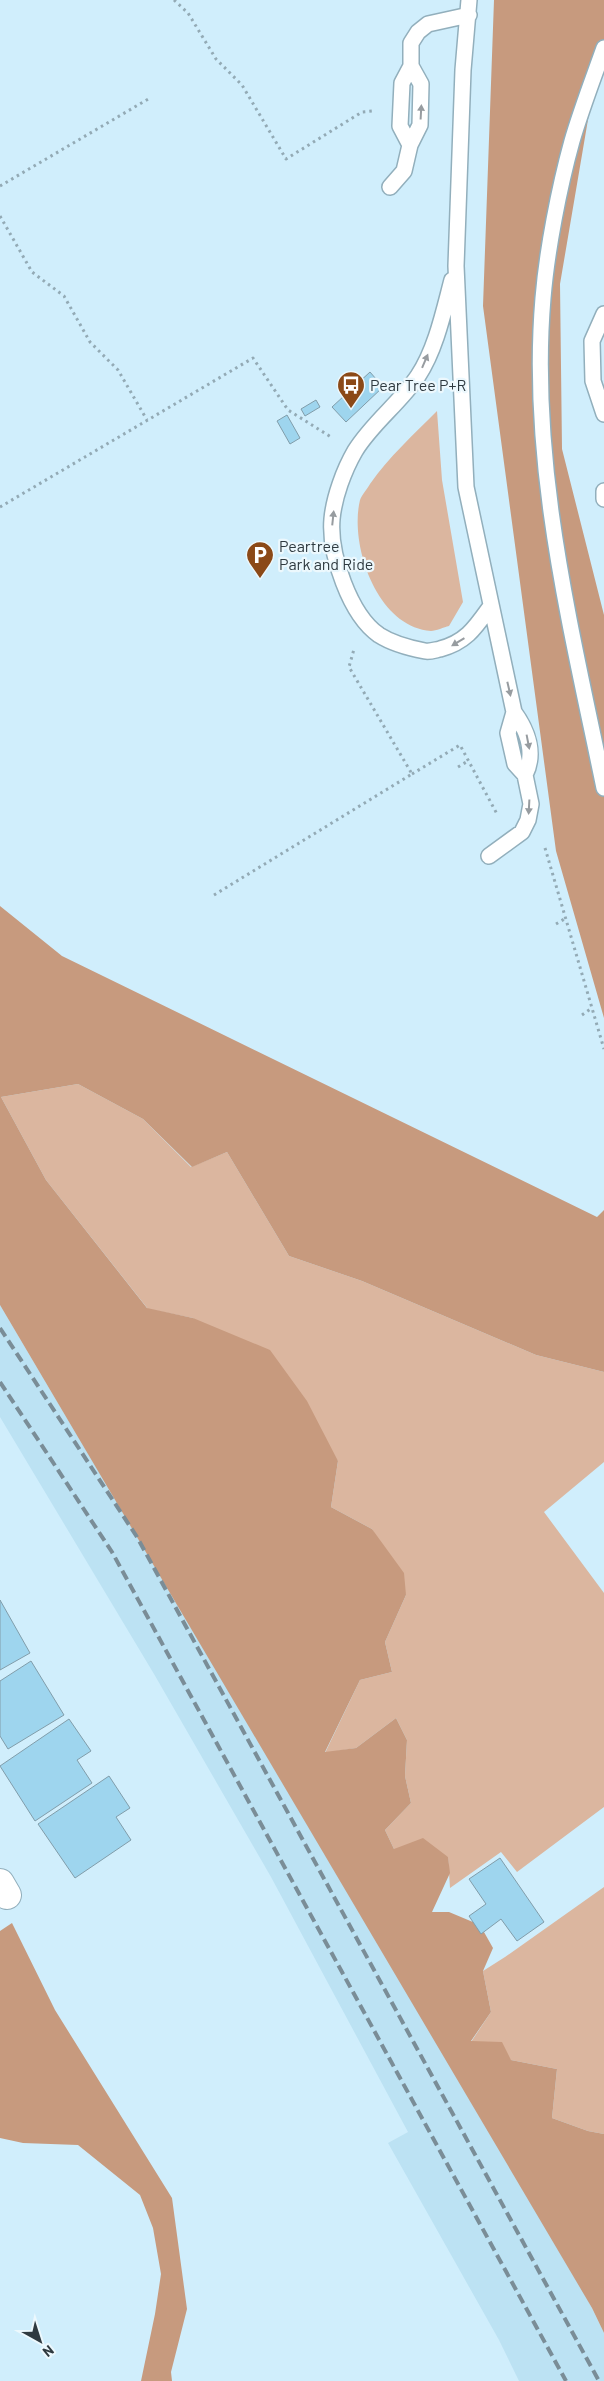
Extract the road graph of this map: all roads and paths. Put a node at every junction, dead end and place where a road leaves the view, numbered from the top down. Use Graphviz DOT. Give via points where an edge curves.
graph roads {
  1 [pos="174,0"];
  2 [pos="469,7"];
  3 [pos="604,48"];
  4 [pos="411,66"];
  5 [pos="150,98"];
  6 [pos="401,109"];
  7 [pos="410,145"];
  8 [pos="0,186"];
  9 [pos="390,187"];
  10 [pos="0,216"];
  11 [pos="456,266"];
  12 [pos="604,314"];
  13 [pos="604,414"];
  14 [pos="147,420"];
  15 [pos="355,452"];
  16 [pos="604,491"];
  17 [pos="604,499"];
  18 [pos="0,507"];
  19 [pos="490,607"];
  20 [pos="361,619"];
  21 [pos="468,761"];
  22 [pos="458,767"];
  23 [pos="412,774"];
  24 [pos="604,788"];
  25 [pos="522,832"];
  26 [pos="489,856"];
  27 [pos="214,895"];
  28 [pos="566,918"];
  29 [pos="556,924"];
  30 [pos="592,1008"];
  31 [pos="582,1014"];
  32 [pos="604,1048"];
  1 -- 6 [label="path" via="188,13 216,59 242,85 286,159 362,112"];
  2 -- 4 [label="lane" via="428,24 418,32 411,43"];
  2 -- 11 [label="lane" via="463,70"];
  3 -- 24 [label="lane" via="572,142 557,205 543,297 541,395 550,500 565,595"];
  4 -- 6 [label="lane" via="402,83"];
  7 -- 4 [label="lane, one-way" via="420,125 422,108 421,84"];
  5 -- 8 [label="path"];
  6 -- 7 [label="lane" via="400,126"];
  7 -- 9 [label="lane" via="404,171"];
  10 -- 14 [label="path" via="32,272 64,296 90,342 118,370"];
  15 -- 11 [label="lane, one-way" via="419,375 440,328"];
  11 -- 19 [label="lane" via="466,487"];
  12 -- 13 [label="lane" via="592,341 593,382"];
  14 -- 15 [label="path" via="253,358 288,410"];
  14 -- 18 [label="path"];
  20 -- 15 [label="lane, one-way" via="349,600 334,542 332,520 336,497"];
  16 -- 17 [label="lane"];
  19 -- 20 [label="lane, one-way" via="476,628 457,644 429,652 401,646 379,635"];
  19 -- 25 [label="lane, one-way" via="514,712 525,728 532,762 526,775 531,804"];
  20 -- 23 [label="path" via="349,667"];
  21 -- 22 [label="path"];
  21 -- 23 [label="path" via="460,745"];
  21 -- 25 [label="path" via="499,818"];
  23 -- 27 [label="path"];
  25 -- 26 [label="lane"];
  25 -- 28 [label="path" via="542,839"];
  28 -- 29 [label="path"];
  28 -- 30 [label="path"];
  30 -- 31 [label="path"];
  30 -- 32 [label="path"];
}
